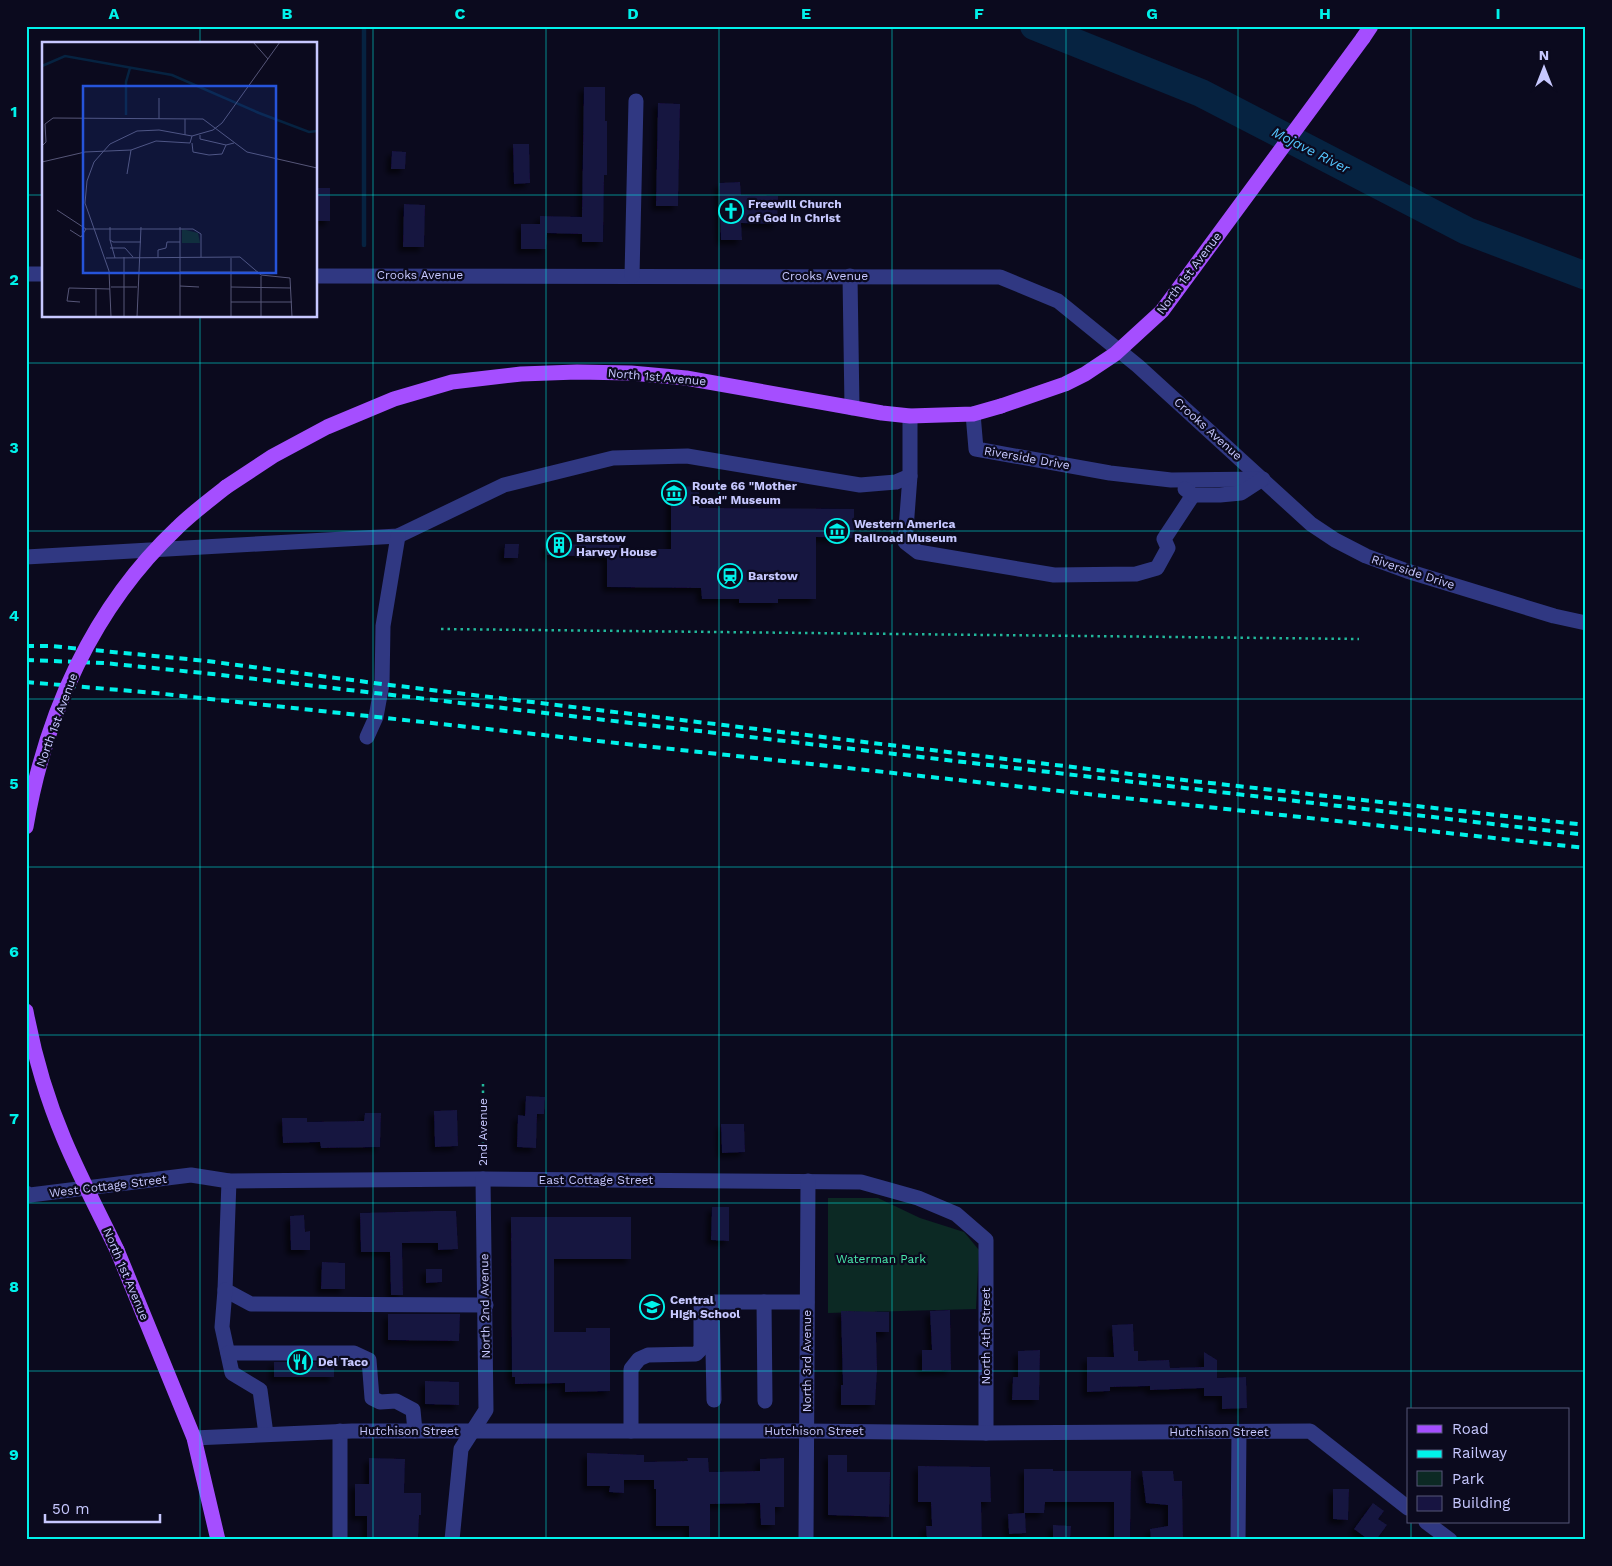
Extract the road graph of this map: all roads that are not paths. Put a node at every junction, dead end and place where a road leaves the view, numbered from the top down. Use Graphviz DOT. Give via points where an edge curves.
graph roads {
  1 [pos="1367,32"];
  2 [pos="636,101"];
  3 [pos="26,274"];
  4 [pos="42,274"];
  5 [pos="318,276"];
  6 [pos="632,276"];
  7 [pos="850,276"];
  8 [pos="852,408"];
  9 [pos="973,414"];
  10 [pos="910,416"];
  11 [pos="910,476"];
  12 [pos="1262,479"];
  13 [pos="1171,480"];
  14 [pos="1193,495"];
  15 [pos="398,536"];
  16 [pos="26,557"];
  17 [pos="1586,623"];
  18 [pos="367,737"];
  19 [pos="26,827"];
  20 [pos="26,1011"];
  21 [pos="191,1175"];
  22 [pos="484,1179"];
  23 [pos="229,1181"];
  24 [pos="808,1181"];
  25 [pos="27,1197"];
  26 [pos="986,1240"];
  27 [pos="225,1290"];
  28 [pos="712,1302"];
  29 [pos="764,1302"];
  30 [pos="807,1302"];
  31 [pos="486,1305"];
  32 [pos="228,1353"];
  33 [pos="714,1400"];
  34 [pos="764,1401"];
  35 [pos="340,1431"];
  36 [pos="415,1431"];
  37 [pos="474,1431"];
  38 [pos="631,1431"];
  39 [pos="806,1431"];
  40 [pos="1239,1432"];
  41 [pos="986,1433"];
  42 [pos="266,1434"];
  43 [pos="194,1438"];
  44 [pos="1407,1507"];
  45 [pos="1429,1524"];
  46 [pos="218,1540"];
  47 [pos="340,1540"];
  48 [pos="452,1540"];
  49 [pos="806,1540"];
  50 [pos="1238,1540"];
  51 [pos="1450,1540"];
  1 -- 9 [label="main road, North 1st Avenue, bridge" via="1162,311 1115,354 1085,374 1065,384"];
  2 -- 6 [label="street"];
  3 -- 4 [label="street"];
  5 -- 6 [label="street, Crooks Avenue"];
  6 -- 7 [label="street, Crooks Avenue"];
  7 -- 8 [label="street"];
  7 -- 12 [label="street, Crooks Avenue" via="1000,277 1058,300 1138,366"];
  8 -- 10 [label="main road, North 1st Avenue"];
  8 -- 19 [label="main road, North 1st Avenue, bridge" via="686,378 577,372 452,382 394,399 327,427 273,456 226,487 177,528 132,576 91,636 60,701"];
  9 -- 10 [label="main road, North 1st Avenue"];
  9 -- 13 [label="street, Riverside Drive" via="976,449 1110,473"];
  10 -- 11 [label="street"];
  11 -- 14 [label="street" via="905,542 918,552 1054,574 1136,574 1157,568 1168,548 1164,539"];
  11 -- 15 [label="street" via="896,482 860,485 687,456 613,458 504,485"];
  12 -- 13 [label="street, Riverside Drive"];
  12 -- 14 [label="street" via="1240,493"];
  12 -- 17 [label="street, Riverside Drive" via="1311,524 1366,556 1545,614"];
  13 -- 14 [label="street, Riverside Drive"];
  15 -- 16 [label="street"];
  15 -- 18 [label="street" via="383,626 382,684 376,717"];
  20 -- 43 [label="main road, North 1st Avenue, bridge" via="64,1139 117,1250"];
  21 -- 23 [label="street, East Cottage Street"];
  21 -- 25 [label="street, West Cottage Street"];
  22 -- 23 [label="street, East Cottage Street"];
  22 -- 24 [label="street, East Cottage Street"];
  22 -- 31 [label="street, North 2nd Avenue"];
  23 -- 27 [label="street"];
  24 -- 26 [label="street, East Cottage Street" via="861,1182 918,1198 956,1214"];
  24 -- 30 [label="street, North 3rd Avenue"];
  26 -- 41 [label="street, North 4th Street"];
  27 -- 31 [label="street" via="252,1304"];
  27 -- 32 [label="street" via="222,1327"];
  28 -- 29 [label="street"];
  28 -- 33 [label="street"];
  28 -- 38 [label="street" via="701,1308 701,1349 696,1354 648,1355 639,1359 631,1369"];
  29 -- 30 [label="street"];
  29 -- 34 [label="street"];
  30 -- 39 [label="street, North 3rd Avenue"];
  31 -- 37 [label="street, North 2nd Avenue" via="486,1410"];
  32 -- 36 [label="street" via="354,1353 369,1360 372,1398 380,1402 396,1401 413,1410"];
  32 -- 42 [label="street" via="232,1373 260,1390"];
  35 -- 36 [label="street, Hutchison Street"];
  35 -- 42 [label="street, Hutchison Street"];
  35 -- 47 [label="street"];
  36 -- 37 [label="street, Hutchison Street"];
  37 -- 38 [label="street, Hutchison Street"];
  37 -- 48 [label="street" via="462,1449"];
  38 -- 39 [label="street, Hutchison Street"];
  39 -- 41 [label="street, Hutchison Street"];
  39 -- 49 [label="street, North 3rd Avenue"];
  40 -- 41 [label="street, Hutchison Street"];
  40 -- 44 [label="street, Hutchison Street" via="1310,1431"];
  40 -- 50 [label="street"];
  42 -- 43 [label="street, Hutchison Street"];
  43 -- 46 [label="main road, North 1st Avenue"];
  45 -- 51 [label="street"];
}
